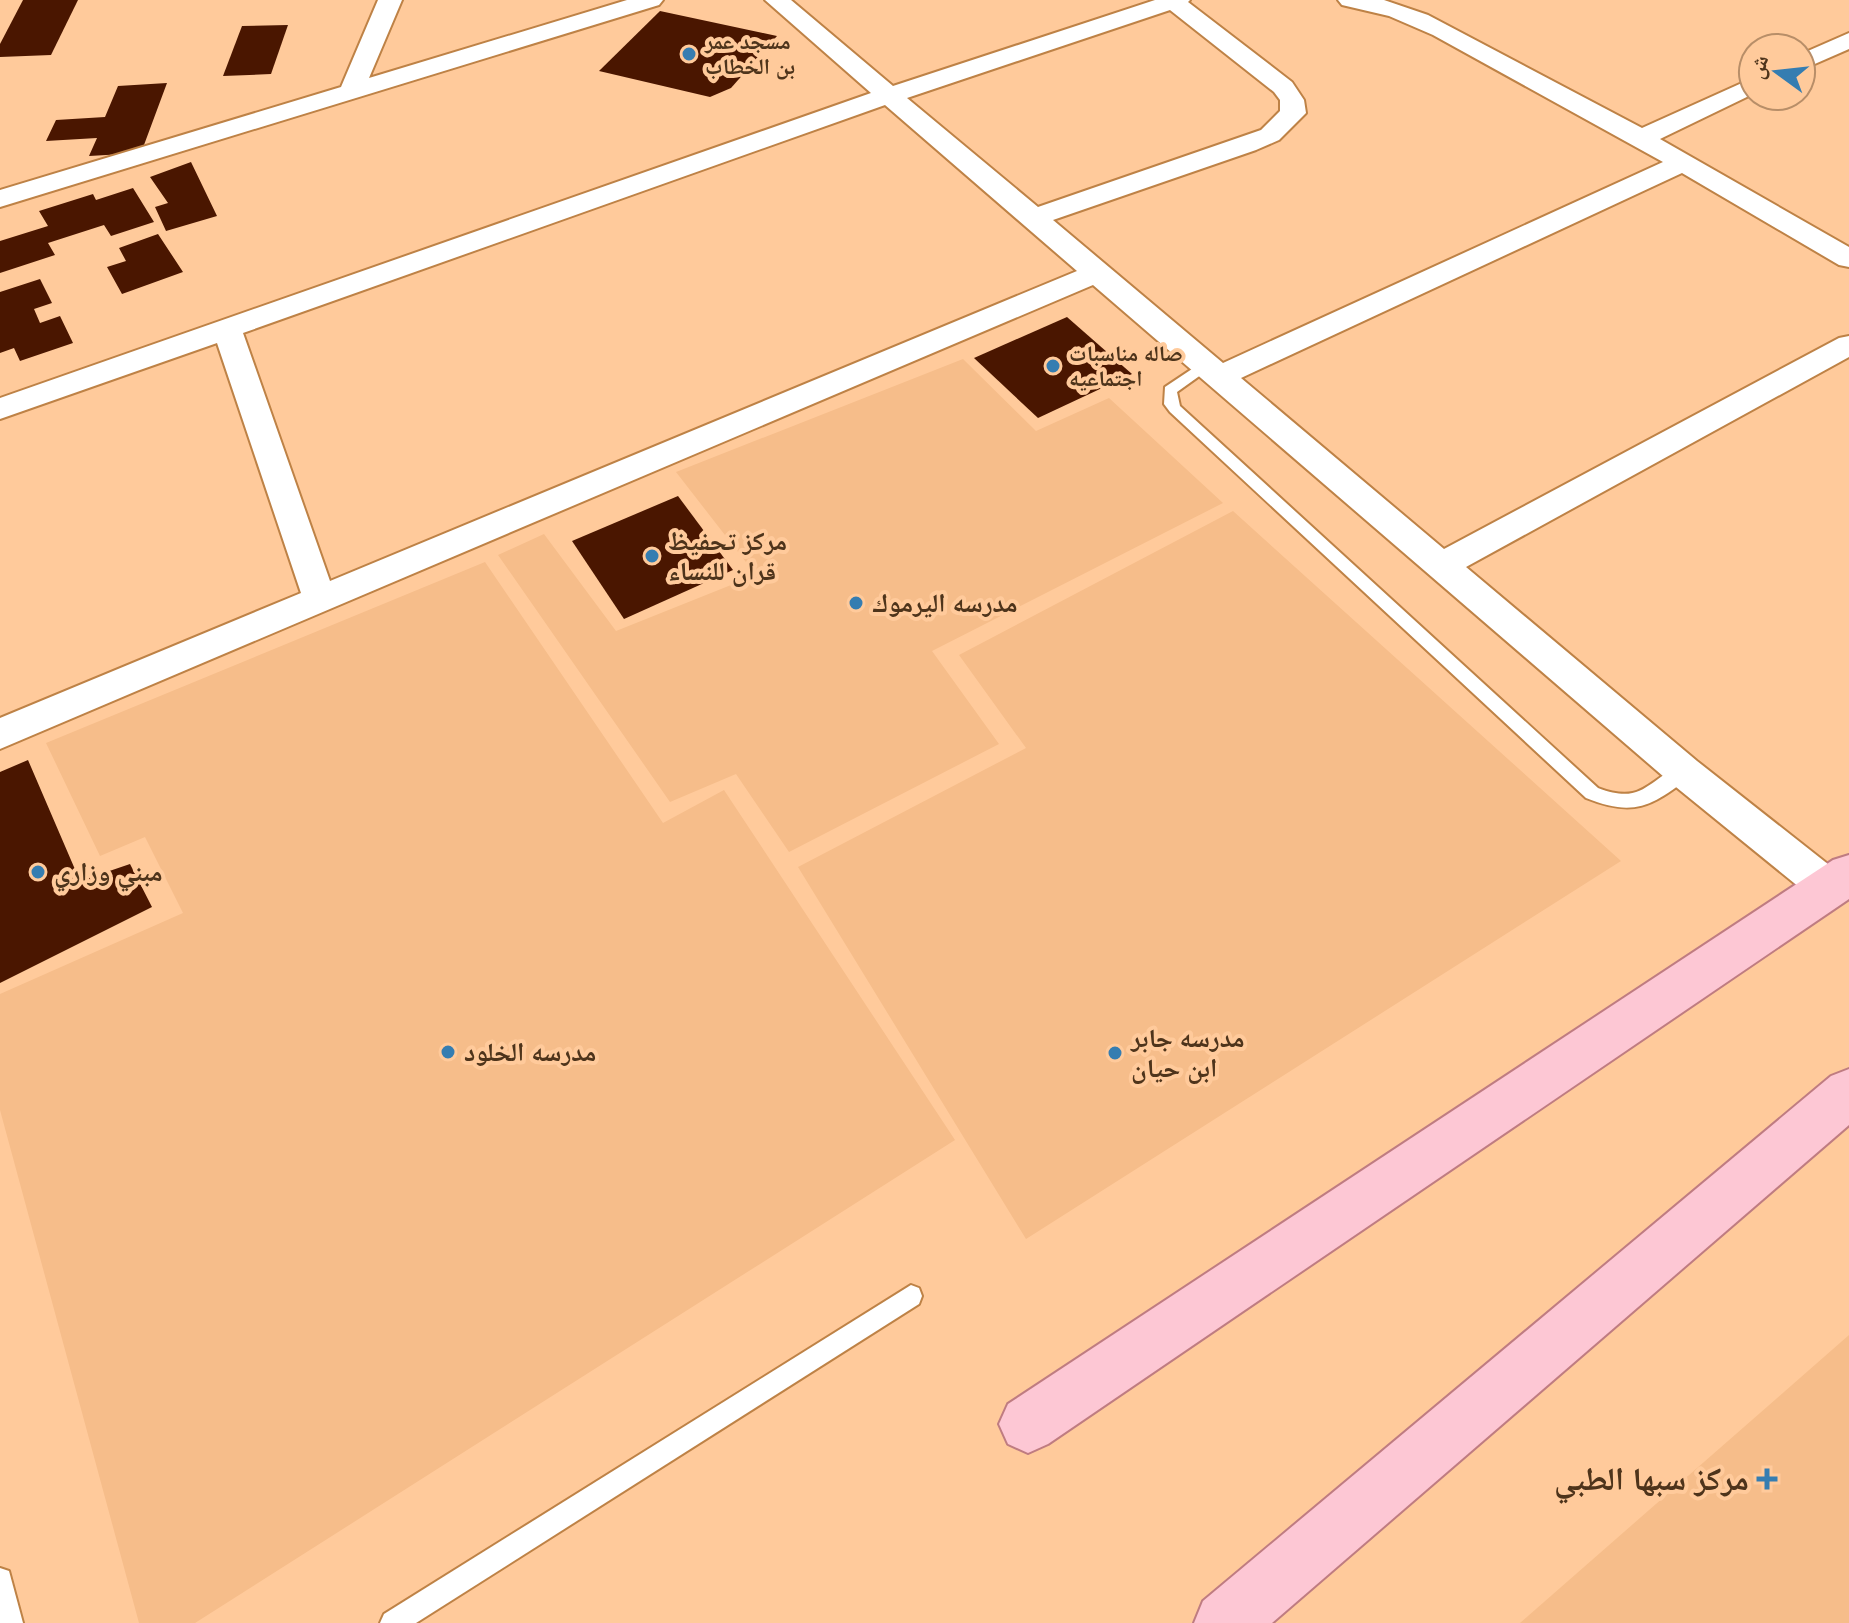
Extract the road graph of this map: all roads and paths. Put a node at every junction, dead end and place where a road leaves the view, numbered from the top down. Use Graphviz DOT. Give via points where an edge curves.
graph roads {
  1 [pos="390,0"];
  2 [pos="651,0"];
  3 [pos="777,0"];
  4 [pos="1350,0"];
  5 [pos="1175,1"];
  6 [pos="1389,3"];
  7 [pos="1849,40"];
  8 [pos="1817,55"];
  9 [pos="352,89"];
  10 [pos="1737,93"];
  11 [pos="890,95"];
  12 [pos="1642,138"];
  13 [pos="1683,162"];
  14 [pos="0,199"];
  15 [pos="1035,217"];
  16 [pos="1849,259"];
  17 [pos="1099,272"];
  18 [pos="227,328"];
  19 [pos="1849,345"];
  20 [pos="1214,370"];
  21 [pos="0,409"];
  22 [pos="1442,565"];
  23 [pos="319,597"];
  24 [pos="0,734"];
  25 [pos="1684,772"];
  26 [pos="1839,881"];
  27 [pos="1849,1093"];
  28 [pos="911,1296"];
  29 [pos="1028,1424"];
  30 [pos="0,1580"];
  31 [pos="10,1623"];
  32 [pos="393,1623"];
  33 [pos="1225,1623"];
  1 -- 9 [label="street"];
  2 -- 9 [label="street"];
  3 -- 11 [label="street"];
  4 -- 6 [label="street"];
  5 -- 11 [label="street"];
  5 -- 15 [label="street" via="1283,87 1293,113 1270,135 1247,145"];
  6 -- 12 [label="street"];
  7 -- 8 [label="street"];
  9 -- 14 [label="street"];
  10 -- 12 [label="street"];
  11 -- 15 [label="street"];
  11 -- 18 [label="street"];
  12 -- 13 [label="street"];
  13 -- 16 [label="street"];
  13 -- 20 [label="street"];
  15 -- 17 [label="street"];
  17 -- 20 [label="street"];
  17 -- 23 [label="street"];
  18 -- 21 [label="street"];
  18 -- 23 [label="street"];
  19 -- 22 [label="street"];
  20 -- 22 [label="street"];
  20 -- 25 [label="lane" via="1170,390 1175,409 1592,793 1625,804 1640,802"];
  22 -- 25 [label="street"];
  23 -- 24 [label="street"];
  25 -- 26 [label="street"];
  26 -- 29 [label="main road"];
  27 -- 33 [label="main road"];
  28 -- 32 [label="lane"];
  30 -- 31 [label="lane"];
}
